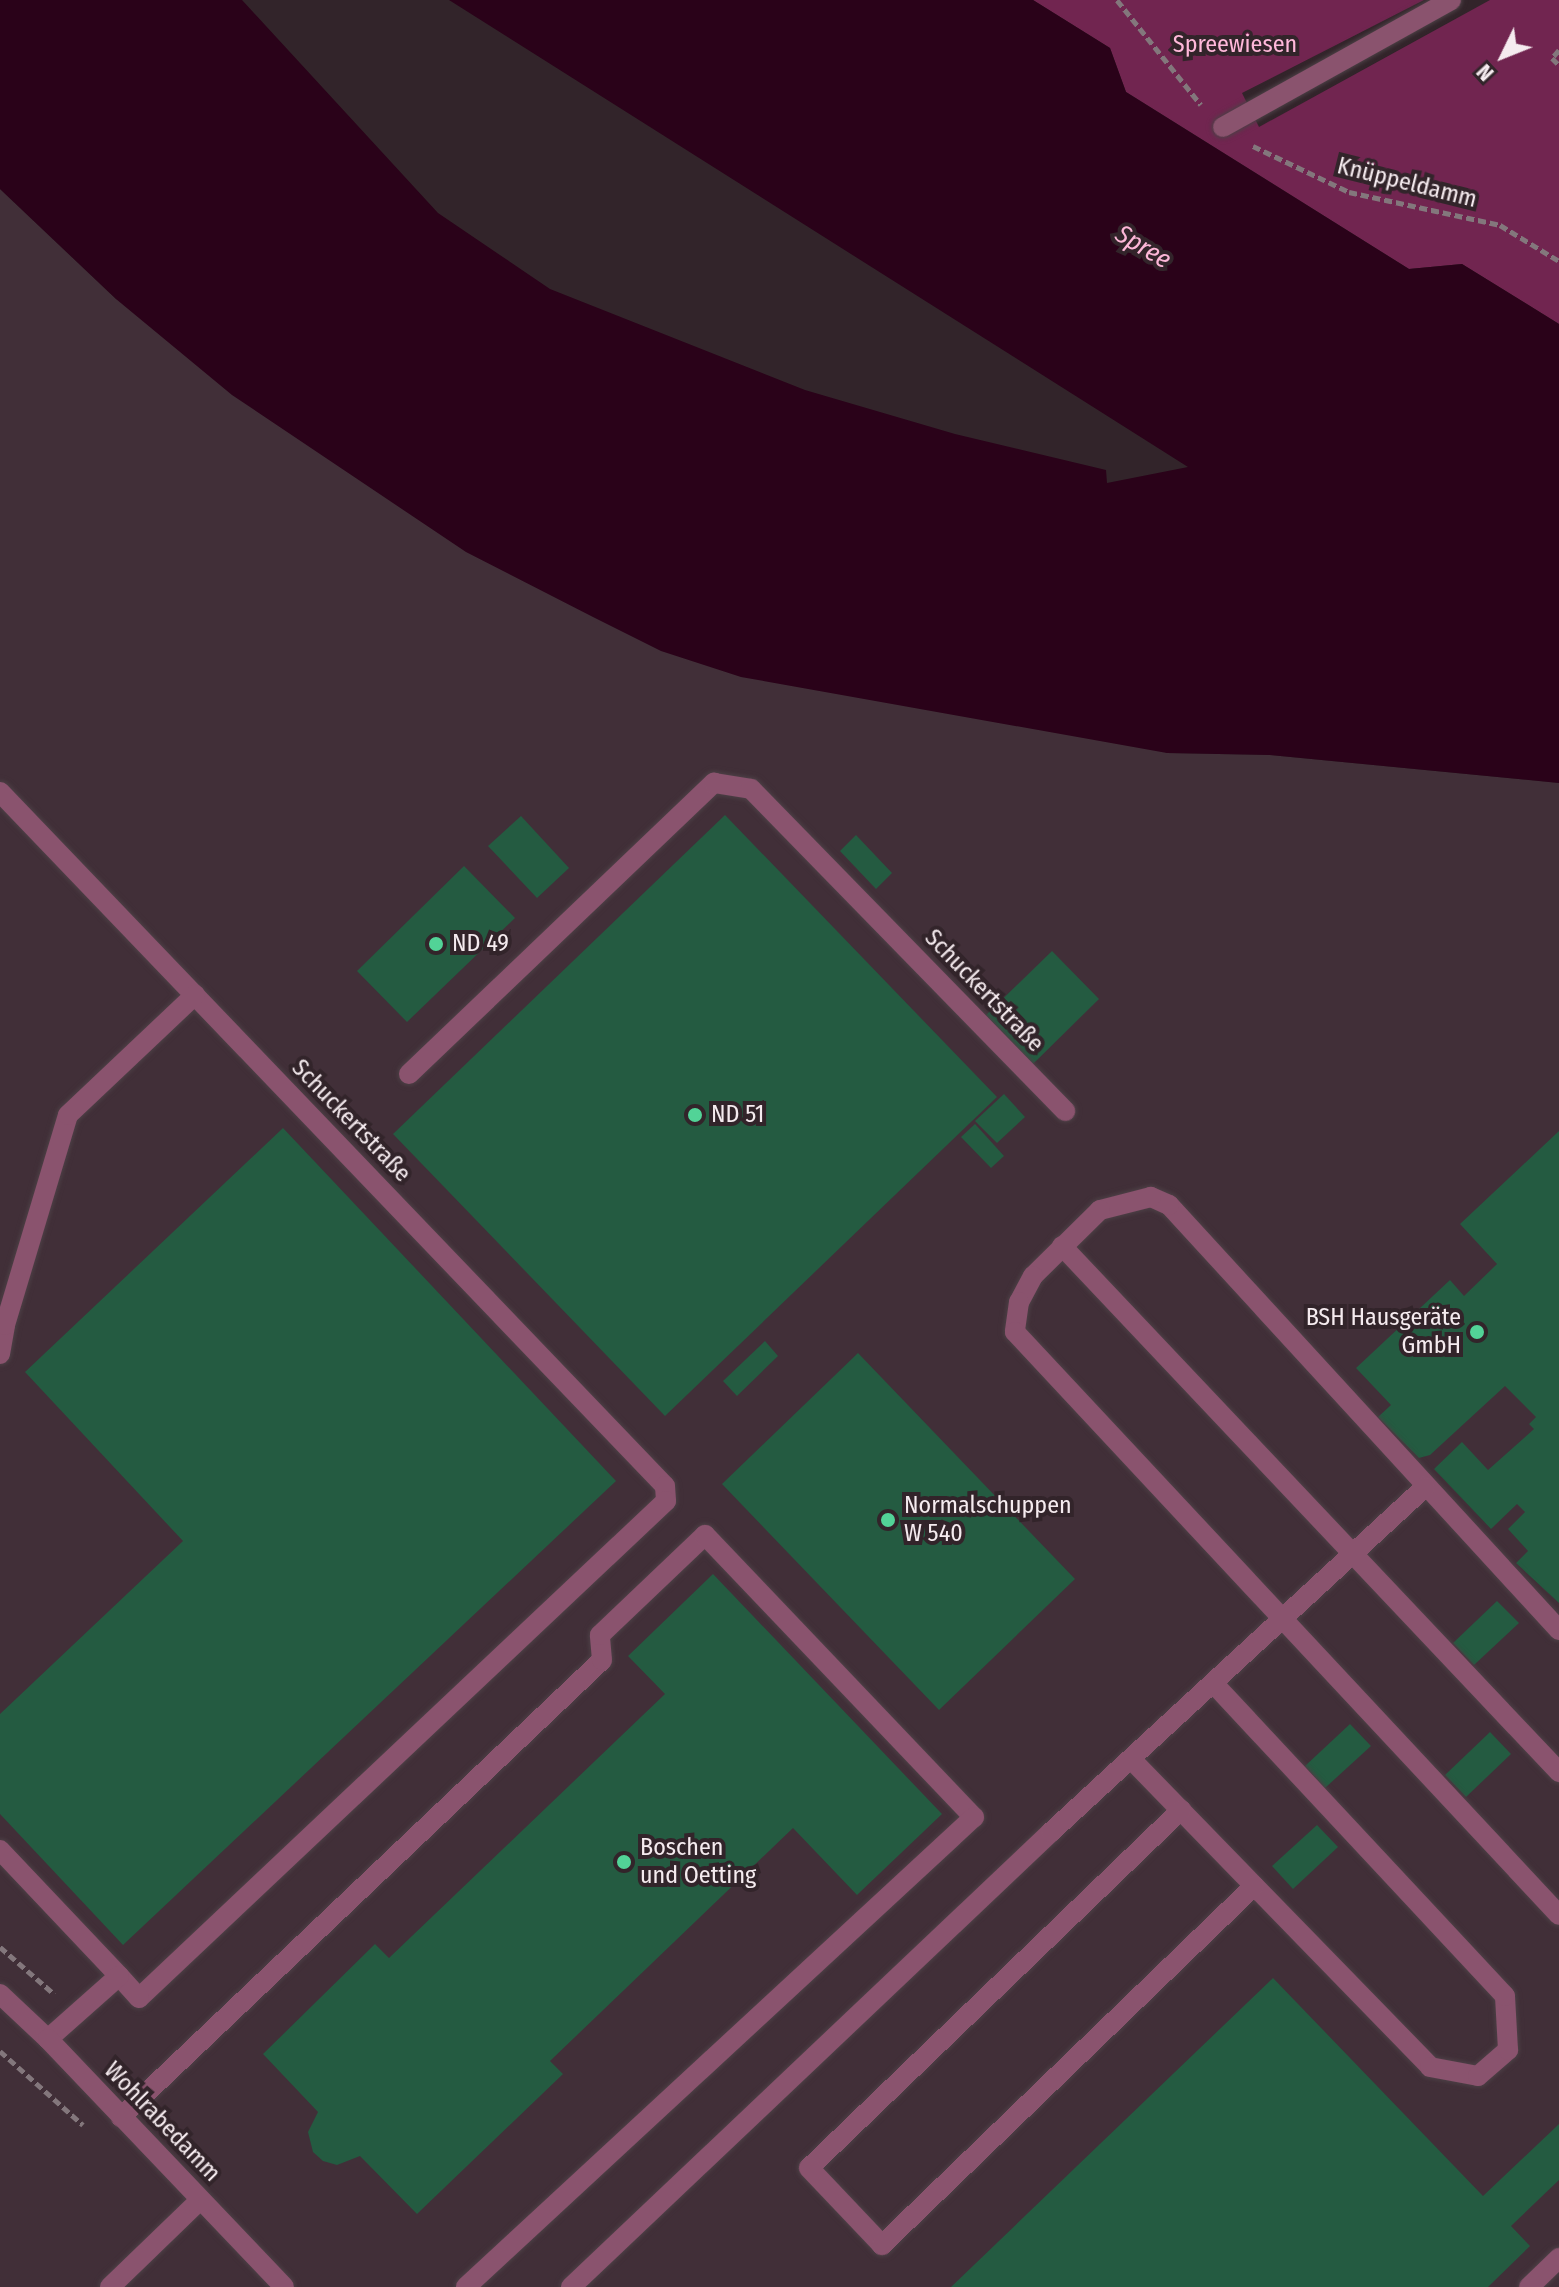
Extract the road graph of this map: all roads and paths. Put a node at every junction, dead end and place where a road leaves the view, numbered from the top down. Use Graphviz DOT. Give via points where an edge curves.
graph roads {
  1 [pos="1117,0"];
  2 [pos="1451,0"];
  3 [pos="1559,50"];
  4 [pos="1559,65"];
  5 [pos="1223,127"];
  6 [pos="1559,261"];
  7 [pos="0,792"];
  8 [pos="195,995"];
  9 [pos="409,1074"];
  10 [pos="1065,1111"];
  11 [pos="1062,1246"];
  12 [pos="0,1354"];
  13 [pos="1425,1487"];
  14 [pos="1353,1553"];
  15 [pos="1282,1619"];
  16 [pos="1559,1630"];
  17 [pos="1213,1683"];
  18 [pos="1131,1759"];
  19 [pos="1559,1772"];
  20 [pos="1181,1810"];
  21 [pos="0,1850"];
  22 [pos="1254,1886"];
  23 [pos="1559,1915"];
  24 [pos="119,1976"];
  25 [pos="0,1994"];
  26 [pos="48,2039"];
  27 [pos="121,2117"];
  28 [pos="200,2200"];
  29 [pos="1559,2258"];
  30 [pos="110,2287"];
  31 [pos="284,2287"];
  32 [pos="466,2287"];
  33 [pos="571,2287"];
  34 [pos="1529,2287"];
  1 -- 5 [label="path, Knüppeldamm" via="1189,93"];
  2 -- 5 [label="street"];
  3 -- 4 [label="path" via="1552,58"];
  5 -- 6 [label="path, Knüppeldamm" via="1271,158 1349,192 1500,225"];
  7 -- 8 [label="street, Schuckertstraße"];
  8 -- 12 [label="street" via="68,1115"];
  8 -- 24 [label="street, Schuckertstraße" via="665,1486 666,1501 139,1998"];
  9 -- 10 [label="street, Schuckertstraße" via="714,783 751,789"];
  11 -- 13 [label="street" via="1100,1210 1151,1197 1169,1205"];
  11 -- 14 [label="street"];
  11 -- 15 [label="street" via="1033,1276 1019,1302 1015,1332"];
  13 -- 14 [label="street"];
  13 -- 16 [label="street"];
  14 -- 15 [label="street"];
  14 -- 19 [label="street"];
  15 -- 17 [label="street"];
  15 -- 23 [label="street"];
  17 -- 18 [label="street"];
  17 -- 22 [label="street" via="1505,1996 1508,2050 1478,2076 1430,2067"];
  18 -- 20 [label="street"];
  18 -- 33 [label="street"];
  20 -- 22 [label="street"];
  20 -- 22 [label="street" via="809,2168 882,2245"];
  21 -- 24 [label="street"];
  24 -- 26 [label="street"];
  25 -- 26 [label="street, Wohlrabedamm"];
  26 -- 27 [label="street, Wohlrabedamm"];
  27 -- 28 [label="street, Wohlrabedamm"];
  27 -- 32 [label="street" via="602,1660 600,1635 705,1535 974,1817"];
  28 -- 30 [label="street"];
  28 -- 31 [label="street, Wohlrabedamm"];
  29 -- 34 [label="street"];
}
